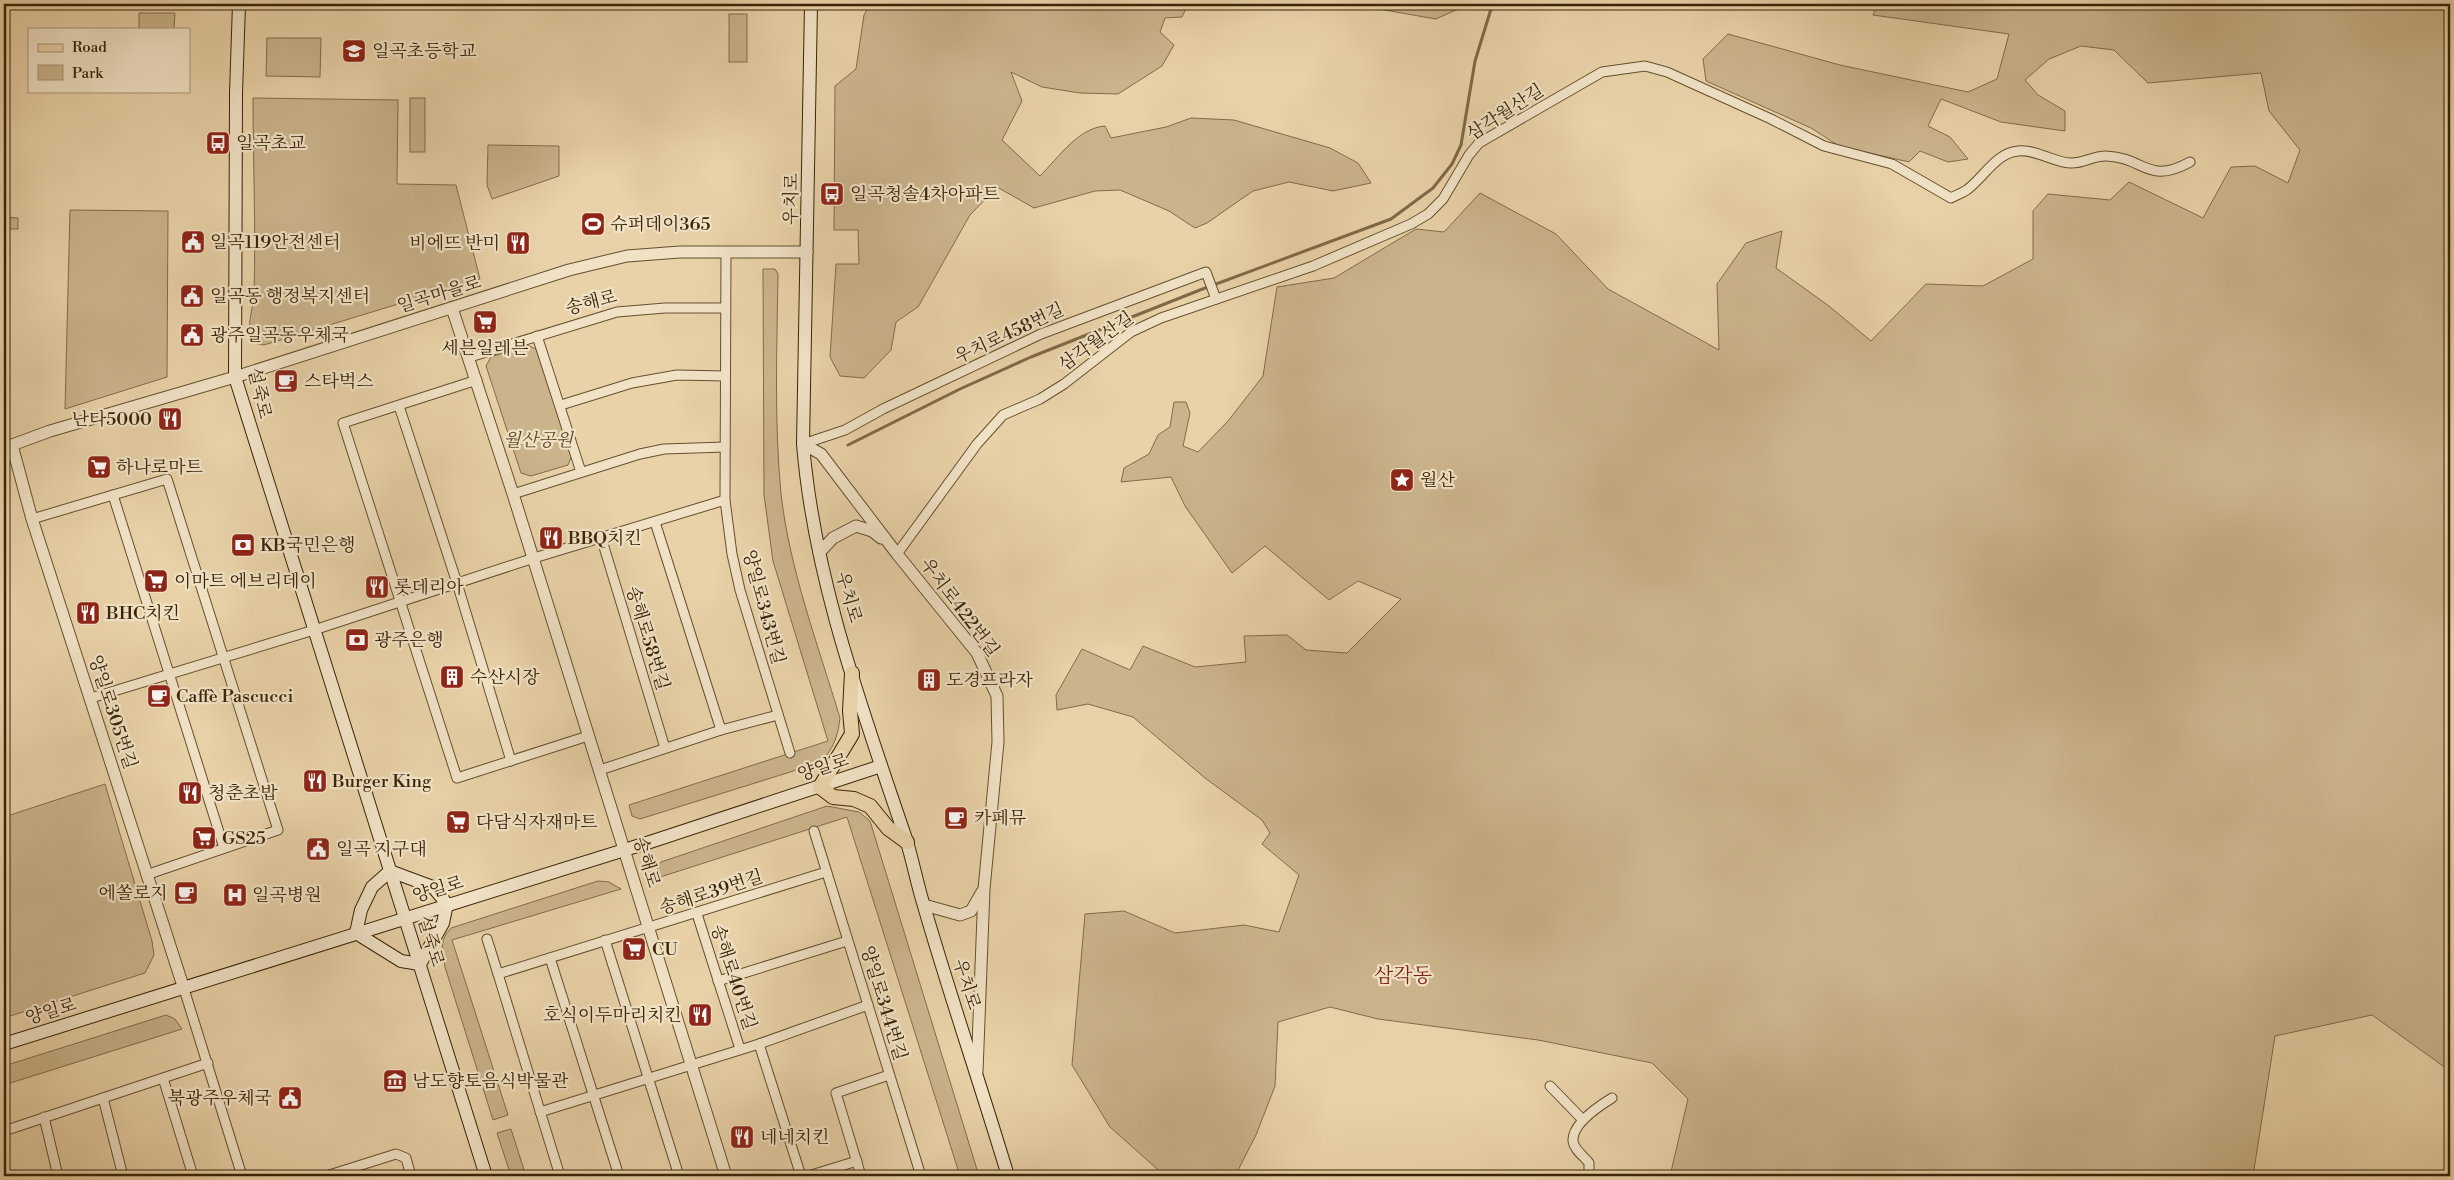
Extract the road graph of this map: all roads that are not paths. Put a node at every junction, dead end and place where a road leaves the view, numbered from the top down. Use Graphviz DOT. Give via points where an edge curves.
graph roads {
  1 [pos="239,4"];
  2 [pos="811,4"];
  3 [pos="2190,162"];
  4 [pos="726,252"];
  5 [pos="807,252"];
  6 [pos="1216,299"];
  7 [pos="452,308"];
  8 [pos="725,308"];
  9 [pos="537,336"];
  10 [pos="470,357"];
  11 [pos="725,376"];
  12 [pos="235,377"];
  13 [pos="477,380"];
  14 [pos="561,405"];
  15 [pos="399,406"];
  16 [pos="803,444"];
  17 [pos="8,445"];
  18 [pos="725,447"];
  19 [pos="581,472"];
  20 [pos="513,494"];
  21 [pos="113,495"];
  22 [pos="725,500"];
  23 [pos="32,519"];
  24 [pos="655,522"];
  25 [pos="601,537"];
  26 [pos="894,549"];
  27 [pos="818,553"];
  28 [pos="534,558"];
  29 [pos="457,583"];
  30 [pos="400,602"];
  31 [pos="314,630"];
  32 [pos="224,658"];
  33 [pos="852,673"];
  34 [pos="168,674"];
  35 [pos="91,698"];
  36 [pos="778,715"];
  37 [pos="721,730"];
  38 [pos="588,736"];
  39 [pos="665,748"];
  40 [pos="790,754"];
  41 [pos="511,761"];
  42 [pos="881,766"];
  43 [pos="600,770"];
  44 [pos="820,787"];
  45 [pos="814,831"];
  46 [pos="907,842"];
  47 [pos="224,848"];
  48 [pos="625,850"];
  49 [pos="390,871"];
  50 [pos="826,872"];
  51 [pos="146,875"];
  52 [pos="984,889"];
  53 [pos="447,904"];
  54 [pos="924,905"];
  55 [pos="697,914"];
  56 [pos="406,917"];
  57 [pos="650,928"];
  58 [pos="356,933"];
  59 [pos="486,938"];
  60 [pos="605,940"];
  61 [pos="847,941"];
  62 [pos="550,958"];
  63 [pos="420,964"];
  64 [pos="498,974"];
  65 [pos="718,982"];
  66 [pos="184,989"];
  67 [pos="868,1005"];
  68 [pos="4,1044"];
  69 [pos="759,1044"];
  70 [pos="740,1050"];
  71 [pos="208,1063"];
  72 [pos="691,1064"];
  73 [pos="977,1074"];
  74 [pos="889,1075"];
  75 [pos="164,1078"];
  76 [pos="648,1078"];
  77 [pos="1550,1086"];
  78 [pos="593,1094"];
  79 [pos="103,1098"];
  80 [pos="1612,1098"];
  81 [pos="540,1112"];
  82 [pos="44,1117"];
  83 [pos="1583,1120"];
  84 [pos="4,1131"];
  85 [pos="857,1161"];
  86 [pos="58,1176"];
  87 [pos="123,1176"];
  88 [pos="193,1176"];
  89 [pos="240,1176"];
  90 [pos="326,1176"];
  91 [pos="411,1176"];
  92 [pos="486,1176"];
  93 [pos="560,1176"];
  94 [pos="619,1176"];
  95 [pos="679,1176"];
  96 [pos="726,1176"];
  97 [pos="801,1176"];
  98 [pos="808,1176"];
  99 [pos="862,1176"];
  100 [pos="921,1176"];
  101 [pos="1008,1176"];
  102 [pos="1588,1176"];
  1 -- 12 [label="main road, 설죽로"];
  2 -- 5 [label="main road, 우치로"];
  3 -- 6 [label="street, 삼각월산길" via="2161,172 2122,158 2098,156 2070,163 2019,150 2006,154 1968,189 1951,198 1892,164 1824,146 1667,72 1645,66 1617,68 1602,72 1479,144 1443,199 1428,214 1347,252"];
  4 -- 5 [label="street, 일곡마을로"];
  4 -- 7 [label="street, 일곡마을로" via="627,256 569,270"];
  4 -- 8 [label="street, 양일로343번길"];
  5 -- 16 [label="main road, 우치로"];
  6 -- 16 [label="street, 우치로458번길" via="1206,272 1041,334 845,430"];
  6 -- 26 [label="street, 삼각월산길" via="1131,332 1040,400 1003,415"];
  7 -- 10 [label="street, 송해로"];
  7 -- 12 [label="street, 일곡마을로"];
  8 -- 9 [label="street, 송해로" via="617,312"];
  8 -- 11 [label="street, 양일로343번길"];
  9 -- 10 [label="street, 송해로"];
  9 -- 14 [label="street"];
  10 -- 13 [label="street, 송해로"];
  11 -- 14 [label="street" via="676,375 632,382"];
  11 -- 18 [label="street, 양일로343번길"];
  12 -- 17 [label="street, 일곡마을로"];
  12 -- 31 [label="main road, 설죽로"];
  13 -- 15 [label="street"];
  13 -- 20 [label="street, 송해로"];
  14 -- 19 [label="street"];
  15 -- 29 [label="street"];
  15 -- 30 [label="street" via="342,423"];
  16 -- 26 [label="street, 우치로422번길" via="821,454"];
  16 -- 27 [label="main road, 우치로" via="807,493"];
  17 -- 23 [label="street, 양일로305번길"];
  18 -- 19 [label="street" via="664,449"];
  18 -- 22 [label="street, 양일로343번길"];
  19 -- 20 [label="street"];
  20 -- 28 [label="street, 송해로"];
  21 -- 23 [label="street"];
  21 -- 32 [label="street" via="167,479"];
  21 -- 34 [label="street"];
  22 -- 24 [label="street"];
  22 -- 36 [label="street, 양일로343번길" via="740,590"];
  23 -- 35 [label="street, 양일로305번길"];
  24 -- 25 [label="street"];
  24 -- 37 [label="street"];
  25 -- 28 [label="street"];
  25 -- 39 [label="street, 송해로58번길"];
  26 -- 27 [label="street" via="872,531 856,526 833,538"];
  26 -- 52 [label="street, 우치로422번길" via="977,653 997,696 998,742"];
  27 -- 33 [label="main road, 우치로"];
  28 -- 29 [label="street"];
  28 -- 38 [label="street, 송해로"];
  29 -- 30 [label="street"];
  29 -- 41 [label="street"];
  30 -- 31 [label="street"];
  30 -- 41 [label="street" via="457,778"];
  31 -- 32 [label="street"];
  31 -- 49 [label="main road, 설죽로"];
  32 -- 34 [label="street"];
  32 -- 47 [label="street" via="278,830"];
  33 -- 42 [label="main road, 우치로"];
  33 -- 44 [label="main road" via="852,734"];
  34 -- 35 [label="street"];
  34 -- 47 [label="street"];
  35 -- 51 [label="street, 양일로305번길"];
  36 -- 37 [label="street"];
  36 -- 40 [label="street, 양일로343번길"];
  37 -- 39 [label="street"];
  38 -- 41 [label="street"];
  38 -- 43 [label="street, 송해로"];
  39 -- 43 [label="street"];
  42 -- 44 [label="main road, 양일로"];
  42 -- 46 [label="main road, 우치로"];
  43 -- 48 [label="street, 송해로"];
  44 -- 46 [label="main road" via="833,797 854,799 870,806 888,828"];
  44 -- 48 [label="main road, 양일로"];
  45 -- 50 [label="street, 양일로344번길"];
  46 -- 54 [label="main road, 우치로"];
  47 -- 51 [label="street"];
  48 -- 53 [label="main road, 양일로"];
  48 -- 57 [label="street, 송해로"];
  49 -- 53 [label="main road" via="433,887"];
  49 -- 56 [label="main road, 설죽로"];
  49 -- 58 [label="main road" via="372,887 361,910"];
  50 -- 55 [label="street, 송해로39번길"];
  50 -- 61 [label="street, 양일로344번길"];
  51 -- 66 [label="street, 양일로305번길"];
  52 -- 54 [label="street" via="971,911 960,915"];
  52 -- 73 [label="street, 우치로422번길"];
  53 -- 56 [label="main road, 양일로"];
  53 -- 63 [label="main road" via="443,923"];
  54 -- 73 [label="main road, 우치로"];
  55 -- 57 [label="street, 송해로39번길"];
  55 -- 65 [label="street, 송해로40번길"];
  56 -- 58 [label="main road, 양일로"];
  56 -- 63 [label="main road, 설죽로"];
  57 -- 60 [label="street, 송해로39번길"];
  57 -- 72 [label="street, 송해로"];
  58 -- 63 [label="main road" via="401,961"];
  58 -- 66 [label="main road, 양일로"];
  59 -- 64 [label="street"];
  60 -- 62 [label="street, 송해로39번길"];
  60 -- 76 [label="street"];
  61 -- 65 [label="street, 양일로344번길"];
  61 -- 67 [label="street, 양일로344번길"];
  62 -- 64 [label="street, 송해로39번길"];
  62 -- 78 [label="street"];
  63 -- 92 [label="main road, 설죽로"];
  64 -- 81 [label="street"];
  65 -- 70 [label="street, 송해로40번길"];
  66 -- 68 [label="main road, 양일로"];
  66 -- 71 [label="street"];
  67 -- 69 [label="street, 송해로40번길"];
  67 -- 74 [label="street, 양일로344번길"];
  69 -- 70 [label="street, 송해로40번길"];
  69 -- 97 [label="street, 송해로40번길"];
  70 -- 72 [label="street, 송해로40번길"];
  71 -- 75 [label="street"];
  71 -- 89 [label="street"];
  72 -- 76 [label="street"];
  72 -- 96 [label="street, 송해로"];
  73 -- 101 [label="main road, 우치로"];
  74 -- 85 [label="street, 양일로344번길" via="836,1093"];
  74 -- 100 [label="street, 양일로344번길"];
  75 -- 79 [label="street"];
  75 -- 88 [label="street"];
  76 -- 78 [label="street"];
  76 -- 95 [label="street"];
  77 -- 83 [label="street"];
  78 -- 81 [label="street"];
  78 -- 94 [label="street"];
  79 -- 82 [label="street"];
  79 -- 87 [label="street"];
  80 -- 83 [label="street"];
  81 -- 93 [label="street"];
  82 -- 84 [label="street"];
  82 -- 86 [label="street"];
  83 -- 102 [label="street" via="1573,1141 1589,1164"];
  85 -- 98 [label="street"];
  85 -- 99 [label="street, 양일로344번길"];
  90 -- 91 [label="street" via="396,1154 406,1158"];
}
